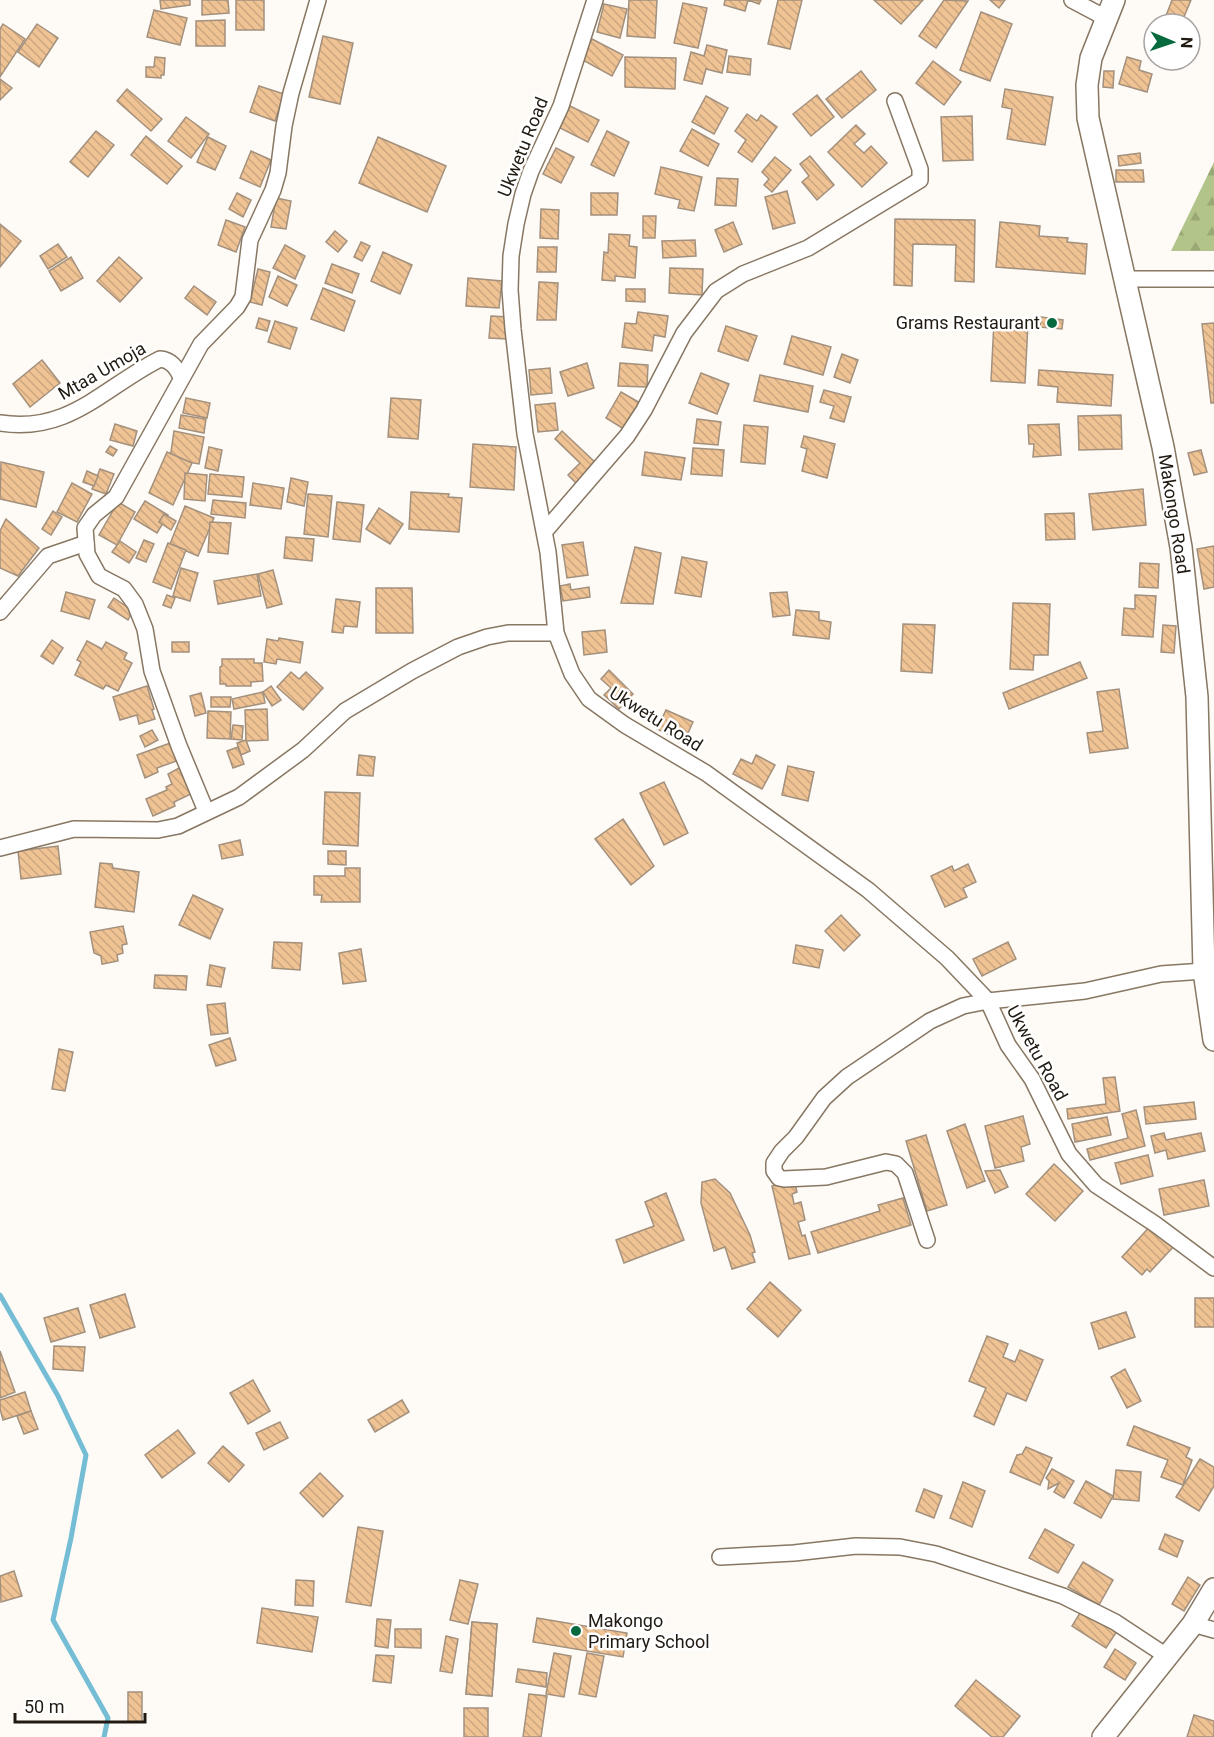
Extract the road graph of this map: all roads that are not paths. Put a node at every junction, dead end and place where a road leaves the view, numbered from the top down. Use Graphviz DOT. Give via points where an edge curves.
graph roads {
  1 [pos="318,0"];
  2 [pos="595,0"];
  3 [pos="1072,0"];
  4 [pos="1110,9"];
  5 [pos="895,101"];
  6 [pos="1126,279"];
  7 [pos="1214,279"];
  8 [pos="181,377"];
  9 [pos="0,423"];
  10 [pos="545,531"];
  11 [pos="86,543"];
  12 [pos="0,612"];
  13 [pos="556,633"];
  14 [pos="206,811"];
  15 [pos="0,848"];
  16 [pos="1204,971"];
  17 [pos="988,1001"];
  18 [pos="1214,1040"];
  19 [pos="927,1240"];
  20 [pos="1214,1268"];
  21 [pos="720,1557"];
  22 [pos="1214,1589"];
  23 [pos="1204,1627"];
  24 [pos="1168,1657"];
  25 [pos="1103,1737"];
  1 -- 8 [label="street" via="291,93 278,174 250,240 243,297 201,344"];
  2 -- 10 [label="street, Ukwetu Road" via="561,106 523,194 511,256 510,290 519,389"];
  3 -- 4 [label="street"];
  4 -- 6 [label="street, Makongo Road" via="1091,58 1088,118"];
  5 -- 10 [label="street" via="920,170 920,180 808,248 743,274 716,291 684,333 627,436"];
  6 -- 7 [label="street"];
  6 -- 16 [label="street, Makongo Road" via="1181,547 1197,698"];
  8 -- 9 [label="street, Mtaa Umoja" via="174,365 160,359 74,413 42,424"];
  8 -- 11 [label="street" via="116,497 89,521 85,528"];
  10 -- 13 [label="street, Ukwetu Road"];
  11 -- 12 [label="street" via="48,556"];
  11 -- 14 [label="street" via="87,554 99,576 124,589 135,604 145,629 152,671"];
  13 -- 14 [label="street" via="508,633 458,647 345,711 282,767 238,797"];
  13 -- 17 [label="street, Ukwetu Road" via="572,674 589,699 706,773 868,890 947,958"];
  14 -- 15 [label="street" via="178,826 158,830 74,829"];
  16 -- 17 [label="street" via="1161,974 1085,991"];
  16 -- 18 [label="street, Makongo Road"];
  17 -- 19 [label="street" via="963,1006 930,1021 847,1077 824,1098 774,1162 774,1172 784,1179 826,1177 886,1162 896,1164 905,1173"];
  17 -- 20 [label="street, Ukwetu Road" via="1069,1154 1096,1185"];
  21 -- 24 [label="street" via="856,1546 900,1547 936,1554 1063,1596 1114,1622"];
  22 -- 23 [label="street"];
  23 -- 24 [label="street"];
  24 -- 25 [label="street"];
}
